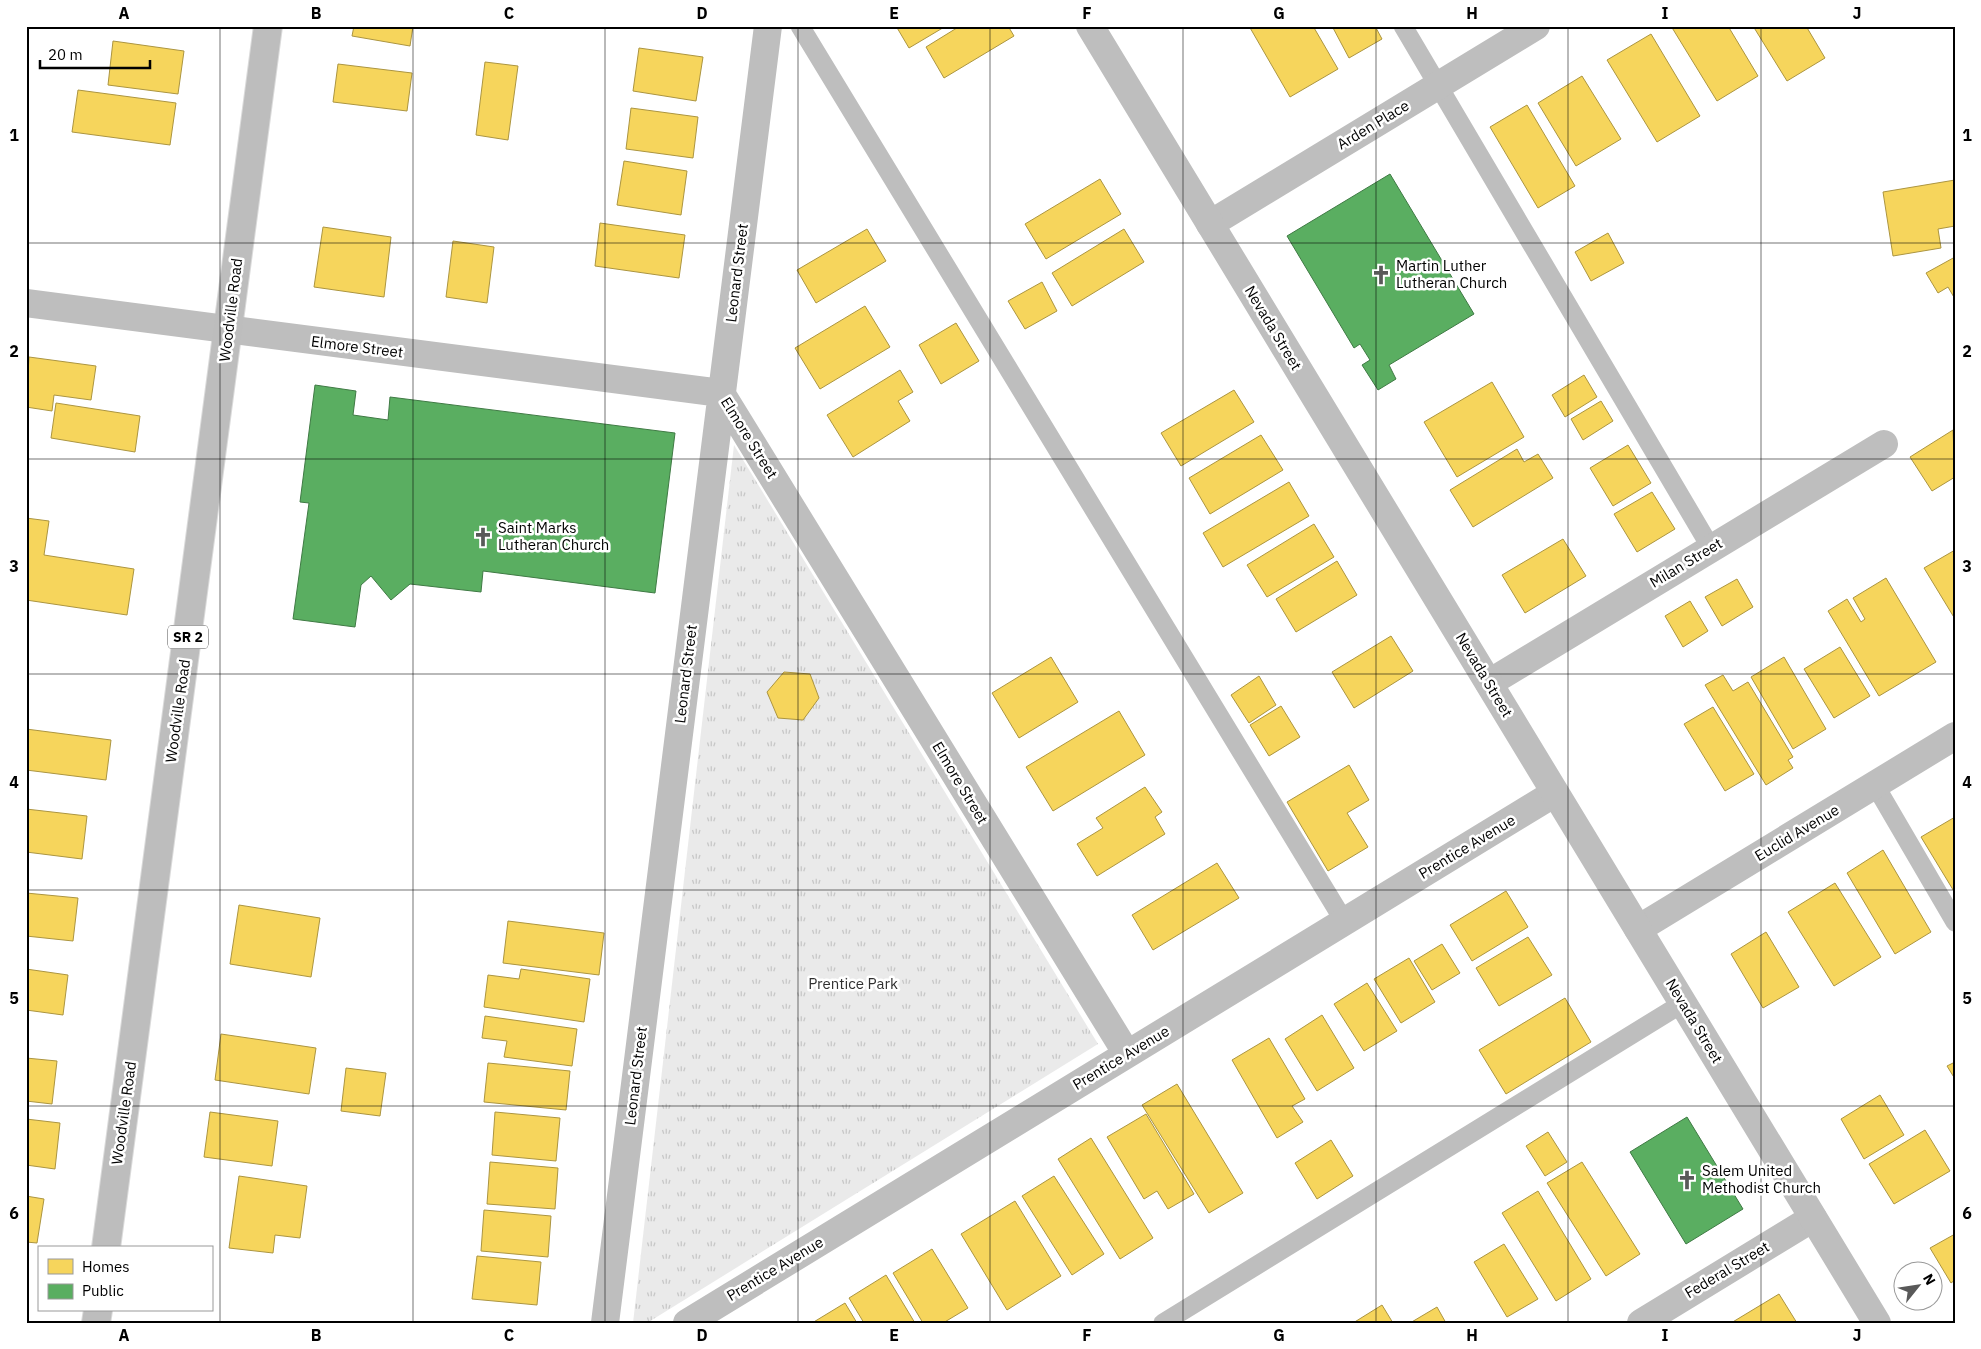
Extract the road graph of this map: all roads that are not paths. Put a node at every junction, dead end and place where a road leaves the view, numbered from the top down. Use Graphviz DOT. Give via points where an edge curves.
graph roads {
  1 [pos="268,26"];
  2 [pos="768,26"];
  3 [pos="800,26"];
  4 [pos="1090,26"];
  5 [pos="1404,26"];
  6 [pos="1536,26"];
  7 [pos="1440,85"];
  8 [pos="1210,224"];
  9 [pos="26,303"];
  10 [pos="228,330"];
  11 [pos="721,392"];
  12 [pos="1884,444"];
  13 [pos="1711,548"];
  14 [pos="1489,683"];
  15 [pos="1955,736"];
  16 [pos="1875,785"];
  17 [pos="1555,793"];
  18 [pos="1344,922"];
  19 [pos="1955,922"];
  20 [pos="1638,929"];
  21 [pos="1683,1003"];
  22 [pos="1127,1054"];
  23 [pos="1813,1218"];
  24 [pos="106,1246"];
  25 [pos="605,1323"];
  26 [pos="687,1323"];
  27 [pos="1163,1323"];
  28 [pos="1640,1323"];
  29 [pos="1877,1323"];
  1 -- 10 [label="main road, Woodville Road / SR 2"];
  2 -- 11 [label="street, Leonard Street"];
  3 -- 18 [label="lane"];
  4 -- 8 [label="street, Nevada Street"];
  5 -- 7 [label="lane"];
  6 -- 7 [label="street, Arden Place"];
  7 -- 8 [label="street, Arden Place"];
  7 -- 13 [label="lane"];
  8 -- 14 [label="street, Nevada Street"];
  9 -- 10 [label="street, Elmore Street"];
  10 -- 11 [label="street, Elmore Street"];
  10 -- 24 [label="main road, Woodville Road / SR 2"];
  11 -- 22 [label="street, Elmore Street"];
  11 -- 25 [label="street, Leonard Street"];
  12 -- 13 [label="street, Milan Street"];
  13 -- 14 [label="street, Milan Street"];
  14 -- 17 [label="street, Nevada Street"];
  15 -- 16 [label="street, Euclid Avenue"];
  16 -- 19 [label="lane"];
  16 -- 20 [label="street, Euclid Avenue"];
  17 -- 18 [label="street, Prentice Avenue"];
  17 -- 20 [label="street, Nevada Street"];
  18 -- 22 [label="street, Prentice Avenue"];
  20 -- 21 [label="street, Nevada Street"];
  21 -- 23 [label="street, Nevada Street"];
  21 -- 27 [label="lane"];
  22 -- 26 [label="street, Prentice Avenue"];
  23 -- 28 [label="street, Federal Street"];
  23 -- 29 [label="street, Nevada Street"];
}
